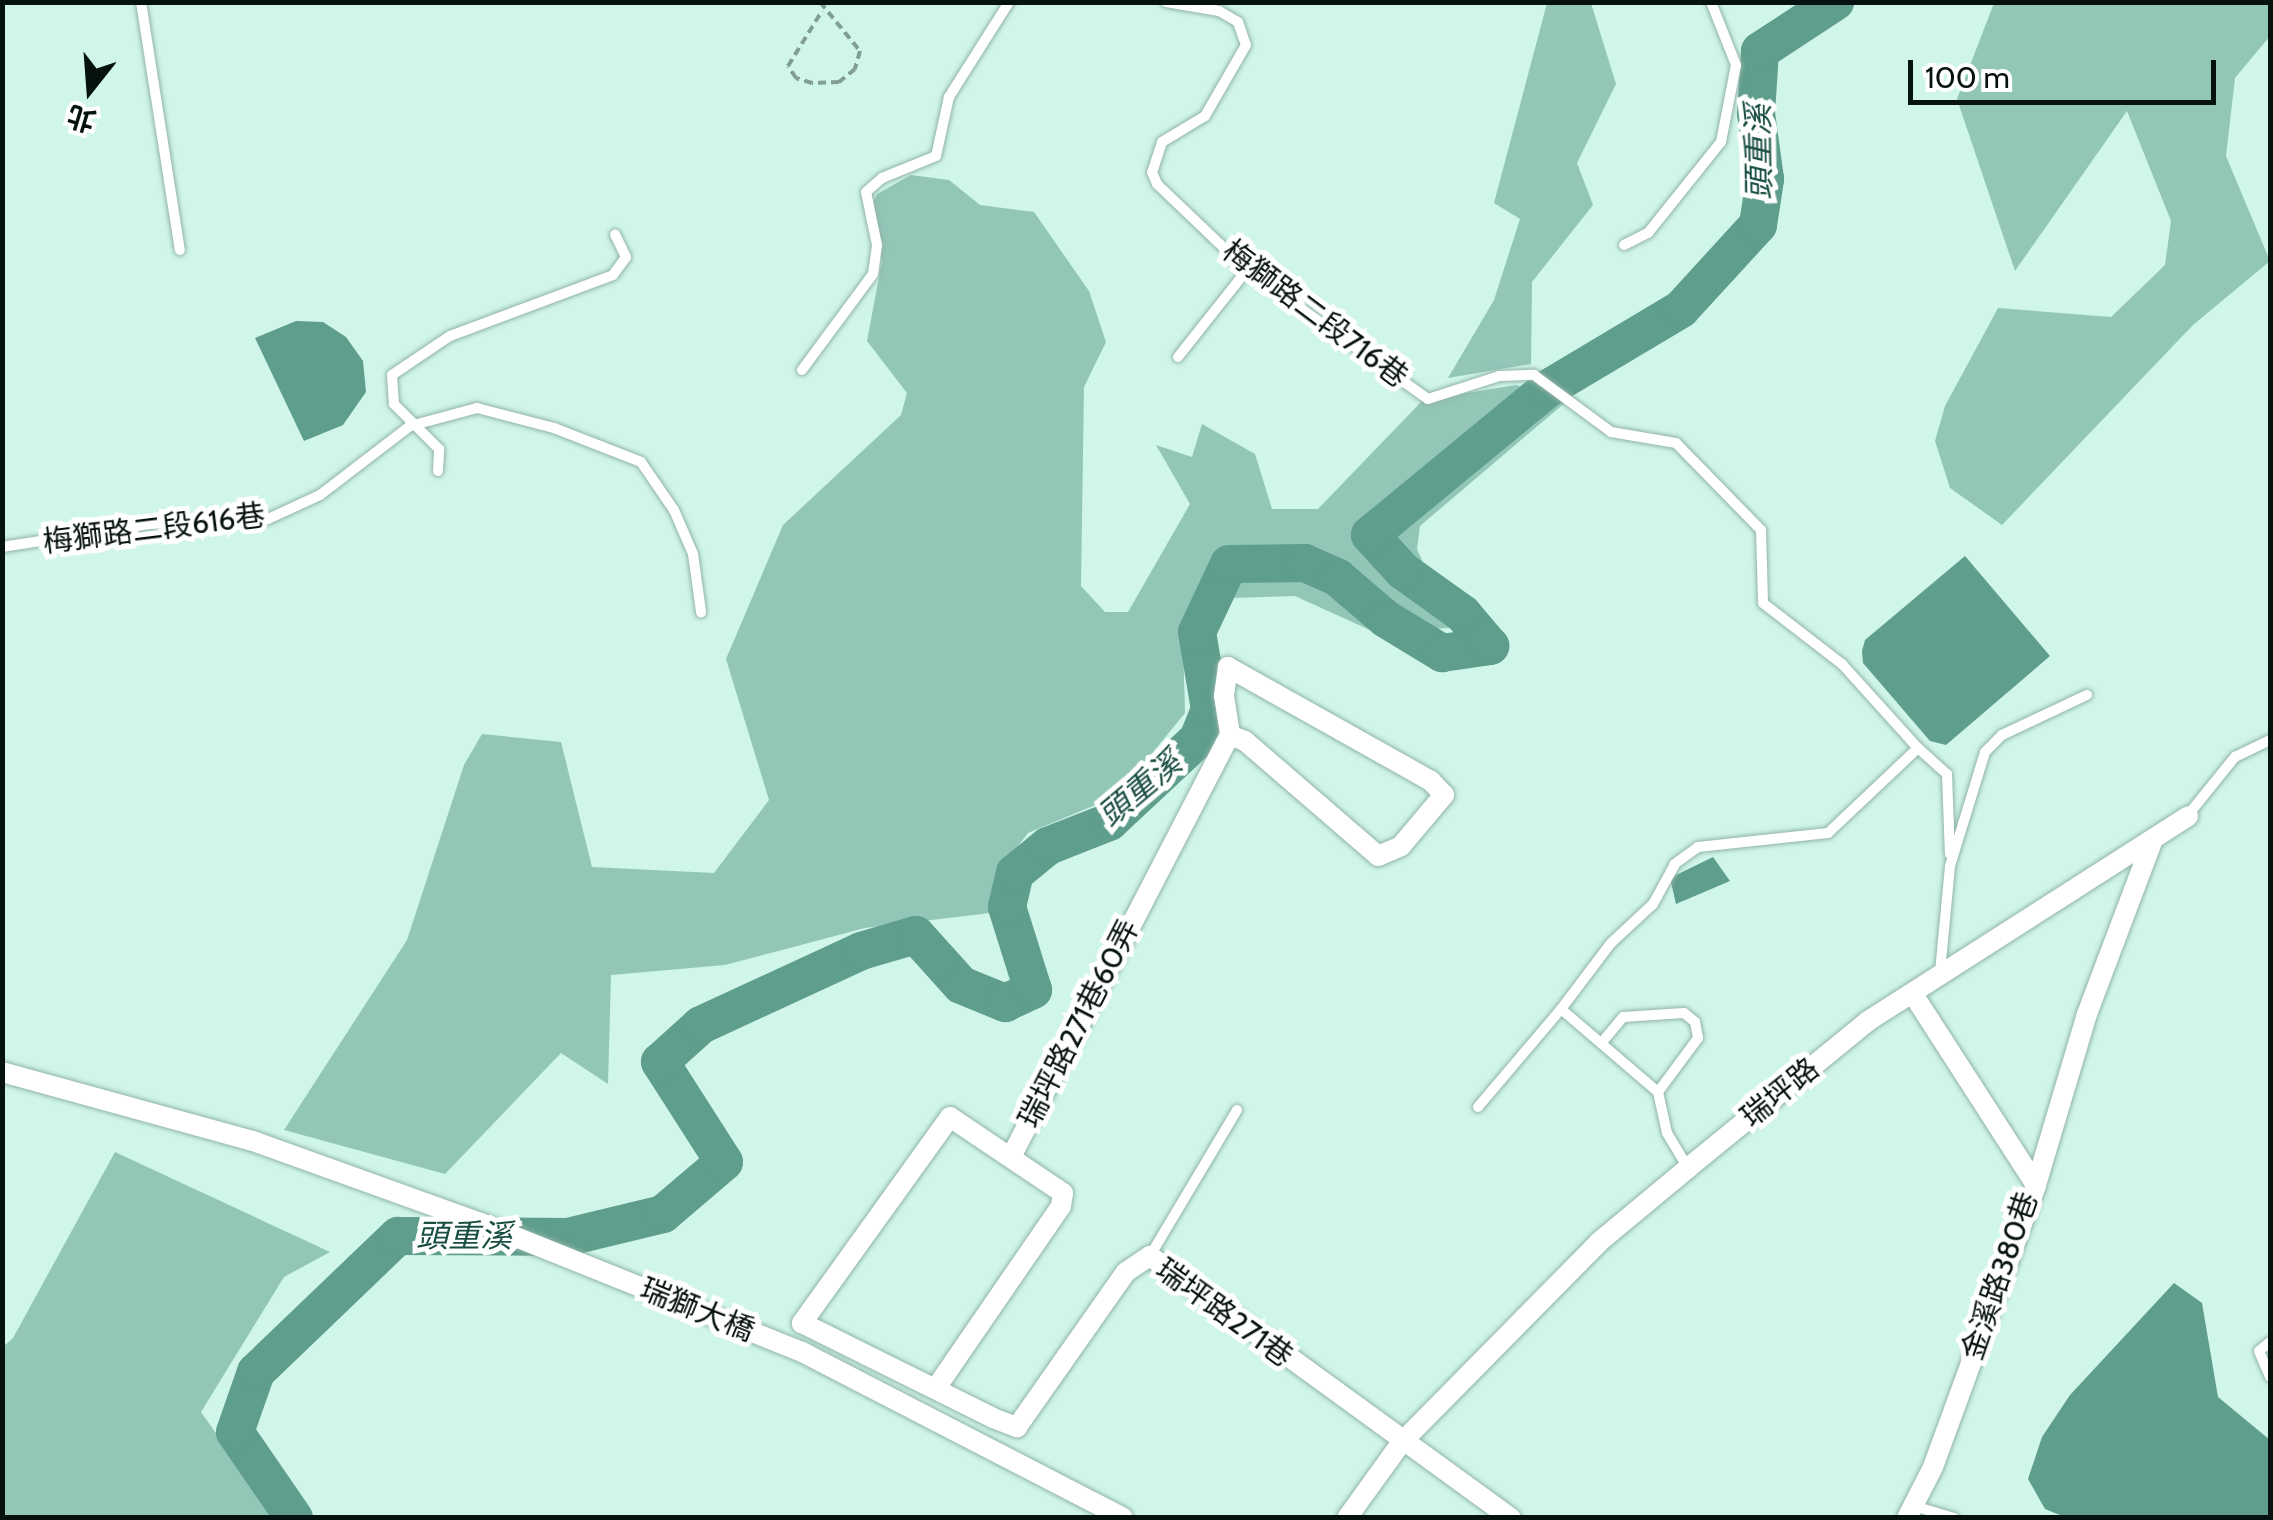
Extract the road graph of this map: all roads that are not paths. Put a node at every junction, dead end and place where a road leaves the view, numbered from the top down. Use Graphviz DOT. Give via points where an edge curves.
graph roads {
  1 [pos="142,2"];
  2 [pos="1008,2"];
  3 [pos="1166,2"];
  4 [pos="1711,2"];
  5 [pos="615,234"];
  6 [pos="1624,245"];
  7 [pos="180,250"];
  8 [pos="1247,270"];
  9 [pos="1178,358"];
  10 [pos="802,370"];
  11 [pos="410,426"];
  12 [pos="438,472"];
  13 [pos="2,547"];
  14 [pos="700,612"];
  15 [pos="2087,696"];
  16 [pos="1230,735"];
  17 [pos="2270,740"];
  18 [pos="1918,748"];
  19 [pos="2188,816"];
  20 [pos="2153,839"];
  21 [pos="1950,866"];
  22 [pos="1939,980"];
  23 [pos="1914,996"];
  24 [pos="1561,1009"];
  25 [pos="1603,1041"];
  26 [pos="2,1072"];
  27 [pos="1658,1092"];
  28 [pos="1478,1107"];
  29 [pos="1237,1110"];
  30 [pos="1012,1155"];
  31 [pos="1688,1168"];
  32 [pos="2036,1185"];
  33 [pos="1150,1256"];
  34 [pos="2270,1342"];
  35 [pos="2270,1377"];
  36 [pos="936,1388"];
  37 [pos="1402,1443"];
  38 [pos="1910,1512"];
  39 [pos="1124,1518"];
  40 [pos="1348,1518"];
  41 [pos="1511,1518"];
  42 [pos="1954,1518"];
  1 -- 7 [label="lane"];
  2 -- 10 [label="lane" via="949,96 936,156 882,178 866,192 877,245 873,274"];
  3 -- 8 [label="lane, 梅獅路二段716巷" via="1219,11 1238,22 1245,36 1206,116 1162,142 1152,172"];
  4 -- 6 [label="lane" via="1736,65 1721,142 1648,233"];
  5 -- 11 [label="lane" via="626,257 613,275 450,336 392,375 390,391"];
  8 -- 9 [label="lane"];
  8 -- 18 [label="lane, 梅獅路二段716巷" via="1428,399 1498,376 1534,375 1612,432 1676,442 1760,530 1763,604 1842,664"];
  11 -- 12 [label="lane" via="439,449"];
  11 -- 13 [label="lane, 梅獅路二段616巷" via="320,495 268,519 149,524"];
  11 -- 14 [label="lane, 梅獅路二段616巷" via="478,408 641,462 674,510 693,554"];
  15 -- 21 [label="lane" via="1991,744"];
  16 -- 16 [label="street, 瑞坪路271巷60弄" via="1378,856 1402,846 1444,794 1430,780 1228,668"];
  16 -- 30 [label="street, 瑞坪路271巷60弄"];
  17 -- 19 [label="lane, 瑞坪路" via="2235,756"];
  18 -- 21 [label="lane" via="1947,774"];
  18 -- 24 [label="lane" via="1828,833 1698,847 1675,864 1653,904 1611,943"];
  19 -- 20 [label="street, 瑞坪路"];
  20 -- 22 [label="street, 瑞坪路"];
  20 -- 32 [label="street" via="2087,1014"];
  21 -- 22 [label="lane"];
  22 -- 23 [label="street, 瑞坪路"];
  23 -- 31 [label="street, 瑞坪路" via="1868,1021"];
  23 -- 32 [label="street, 金溪路380巷"];
  24 -- 25 [label="lane"];
  24 -- 28 [label="lane"];
  25 -- 27 [label="lane"];
  25 -- 27 [label="lane" via="1624,1017 1684,1014 1696,1022 1698,1038"];
  26 -- 39 [label="street, 瑞獅大橋" via="253,1141 802,1352"];
  27 -- 31 [label="lane" via="1667,1134"];
  29 -- 33 [label="lane"];
  30 -- 36 [label="street, 瑞坪路271巷60弄" via="1063,1193 1061,1206"];
  30 -- 36 [label="street" via="950,1116 802,1323"];
  31 -- 37 [label="street, 瑞坪路" via="1600,1242"];
  32 -- 38 [label="street, 金溪路380巷" via="1934,1467"];
  33 -- 36 [label="street, 瑞坪路271巷" via="1126,1272 1016,1426"];
  33 -- 37 [label="street, 瑞坪路271巷"];
  34 -- 35 [label="lane" via="2259,1350"];
  37 -- 40 [label="street, 瑞坪路"];
  37 -- 41 [label="street, 瑞坪路271巷"];
  38 -- 42 [label="lane"];
}
